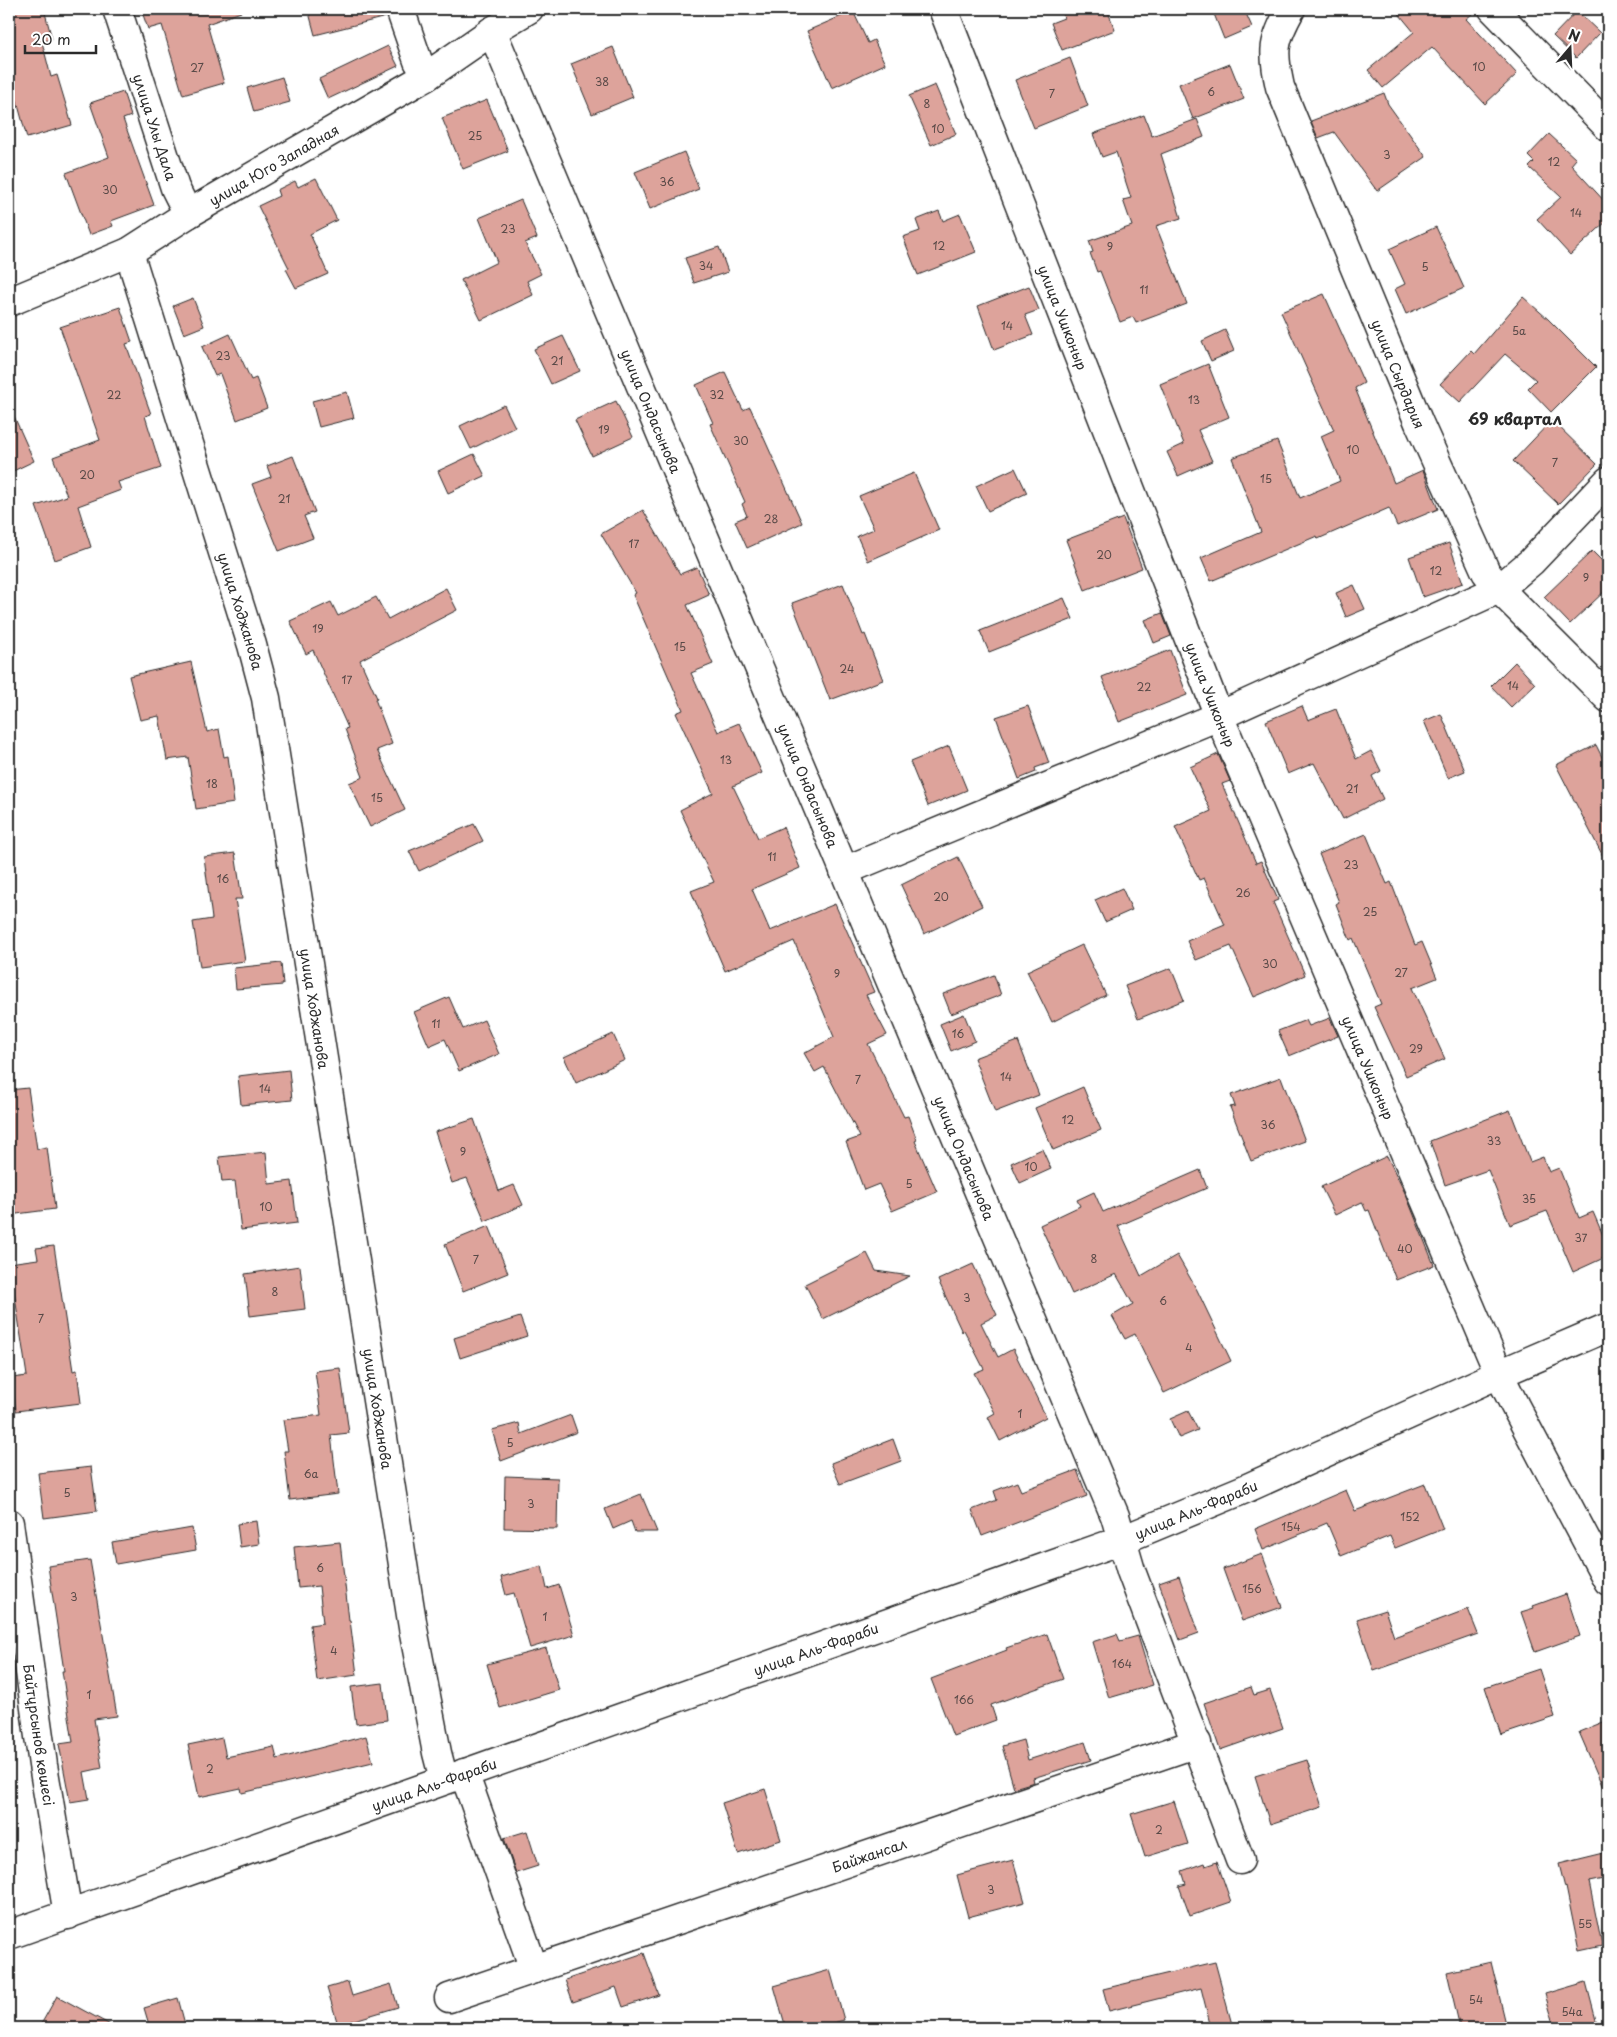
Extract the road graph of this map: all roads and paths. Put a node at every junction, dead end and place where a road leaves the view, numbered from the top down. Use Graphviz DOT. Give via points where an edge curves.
graph roads {
  1 [pos="117,9"];
  2 [pos="400,9"];
  3 [pos="529,9"];
  4 [pos="943,9"];
  5 [pos="1291,9"];
  6 [pos="1493,9"];
  7 [pos="492,31"];
  8 [pos="427,76"];
  9 [pos="1608,127"];
  10 [pos="188,214"];
  11 [pos="129,252"];
  12 [pos="9,302"];
  13 [pos="1608,482"];
  14 [pos="1499,589"];
  15 [pos="1608,698"];
  16 [pos="1219,716"];
  17 [pos="844,871"];
  18 [pos="1608,1327"];
  19 [pos="1500,1374"];
  20 [pos="9,1524"];
  21 [pos="1122,1540"];
  22 [pos="1608,1581"];
  23 [pos="1197,1743"];
  24 [pos="454,1777"];
  25 [pos="1240,1860"];
  26 [pos="68,1915"];
  27 [pos="9,1936"];
  28 [pos="534,1969"];
  29 [pos="449,1998"];
  1 -- 10 [label="street, улица Улы Дала" via="175,188"];
  2 -- 8 [label="street"];
  3 -- 7 [label="street, улица Юго Западная"];
  4 -- 16 [label="street, улица Ушконыр"];
  5 -- 14 [label="street, улица Сырдария" via="1275,46 1280,87 1419,423 1486,572"];
  6 -- 9 [label="street"];
  7 -- 8 [label="street, улица Юго Западная"];
  7 -- 17 [label="street, улица Ондасынова"];
  8 -- 10 [label="street, улица Юго Западная"];
  10 -- 11 [label="street, улица Юго Западная"];
  11 -- 12 [label="street, улица Юго Западная"];
  11 -- 24 [label="street, улица Ходжанова" via="266,698 414,1634 437,1753"];
  13 -- 14 [label="street" via="1531,562"];
  14 -- 15 [label="street, улица Сырдария"];
  14 -- 16 [label="street"];
  16 -- 17 [label="street"];
  16 -- 19 [label="street, улица Ушконыр"];
  17 -- 21 [label="street, улица Ондасынова" via="1111,1507"];
  18 -- 19 [label="street, улица Аль-Фараби"];
  19 -- 21 [label="street, улица Аль-Фараби"];
  19 -- 22 [label="street, улица Ушконыр"];
  20 -- 26 [label="street, Байтұрсынов көшесі"];
  21 -- 23 [label="street" via="1134,1580"];
  21 -- 24 [label="street, улица Аль-Фараби"];
  23 -- 25 [label="street"];
  23 -- 28 [label="street, Байжансал"];
  24 -- 26 [label="street, улица Аль-Фараби"];
  24 -- 28 [label="street"];
  26 -- 27 [label="street, улица Аль-Фараби"];
  28 -- 29 [label="street, Байжансал"];
}
